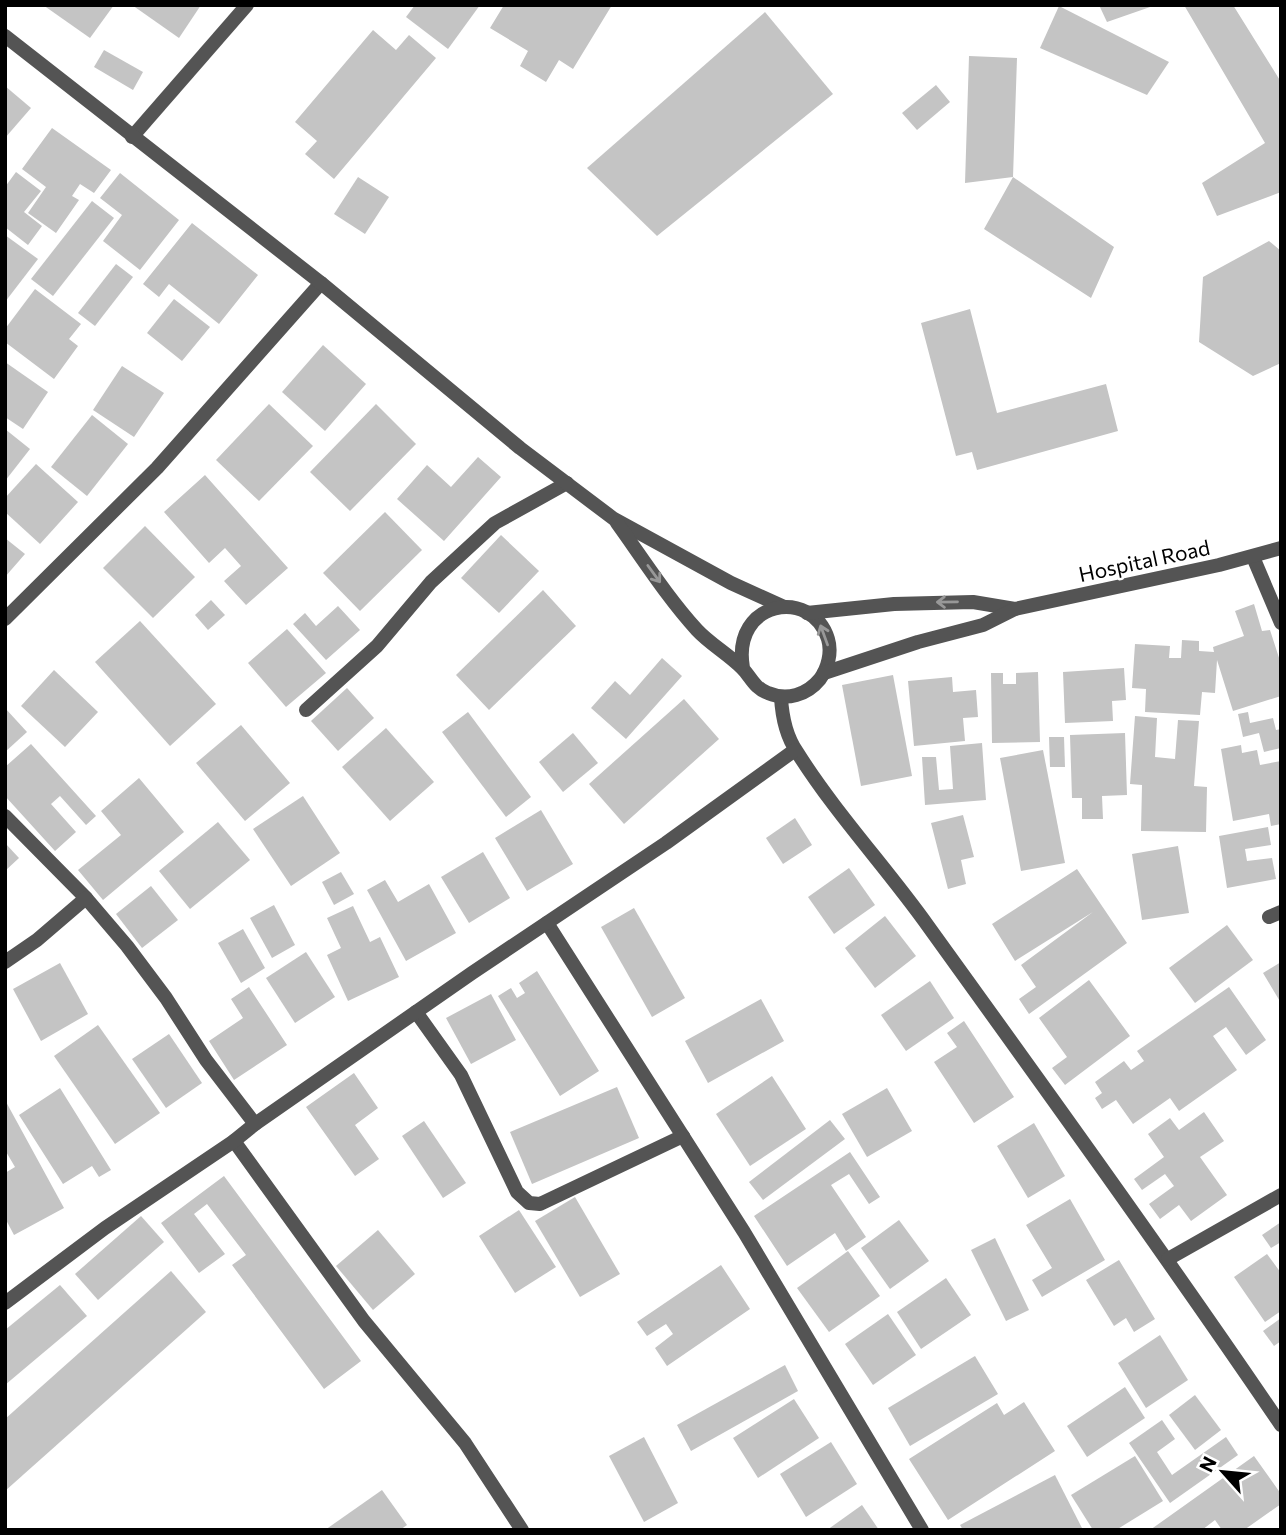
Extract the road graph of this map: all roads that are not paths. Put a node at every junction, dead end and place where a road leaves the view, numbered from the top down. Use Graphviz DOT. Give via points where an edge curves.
graph roads {
  1 [pos="247,5"];
  2 [pos="5,36"];
  3 [pos="132,137"];
  4 [pos="321,283"];
  5 [pos="566,483"];
  6 [pos="614,519"];
  7 [pos="1281,548"];
  8 [pos="1253,557"];
  9 [pos="784,607"];
  10 [pos="1014,608"];
  11 [pos="807,612"];
  12 [pos="5,619"];
  13 [pos="1281,623"];
  14 [pos="743,668"];
  15 [pos="824,673"];
  16 [pos="781,697"];
  17 [pos="306,710"];
  18 [pos="795,750"];
  19 [pos="5,816"];
  20 [pos="86,898"];
  21 [pos="547,923"];
  22 [pos="5,962"];
  23 [pos="416,1012"];
  24 [pos="255,1124"];
  25 [pos="683,1136"];
  26 [pos="234,1142"];
  27 [pos="1281,1195"];
  28 [pos="1168,1259"];
  29 [pos="5,1303"];
  30 [pos="1281,1425"];
  31 [pos="522,1530"];
  32 [pos="922,1530"];
  1 -- 3 [label="street"];
  2 -- 3 [label="street"];
  3 -- 4 [label="street"];
  4 -- 5 [label="street"];
  4 -- 12 [label="street" via="157,468"];
  5 -- 6 [label="street"];
  5 -- 17 [label="street" via="495,523 431,582 377,646"];
  6 -- 9 [label="street"];
  6 -- 14 [label="street, one-way" via="699,632"];
  7 -- 8 [label="street, Hospital Road"];
  8 -- 10 [label="street, Hospital Road"];
  8 -- 13 [label="street"];
  9 -- 11 [label="street"];
  9 -- 14 [label="street" via="753,620 741,643"];
  10 -- 11 [label="street, one-way" via="973,602"];
  10 -- 15 [label="street" via="983,625"];
  15 -- 11 [label="street, one-way" via="830,656 828,639 820,623"];
  14 -- 16 [label="street" via="765,693"];
  15 -- 16 [label="street" via="799,695"];
  16 -- 18 [label="street"];
  18 -- 21 [label="street"];
  18 -- 28 [label="street" via="921,916"];
  19 -- 20 [label="street"];
  20 -- 22 [label="street"];
  20 -- 24 [label="street" via="159,987"];
  21 -- 23 [label="street"];
  21 -- 25 [label="street"];
  23 -- 24 [label="street"];
  23 -- 25 [label="street" via="461,1075 517,1192 529,1203 540,1204"];
  24 -- 26 [label="street"];
  25 -- 32 [label="street"];
  26 -- 29 [label="street" via="105,1228"];
  26 -- 31 [label="street" via="363,1321 465,1443"];
  27 -- 28 [label="street"];
  28 -- 30 [label="street"];
}
